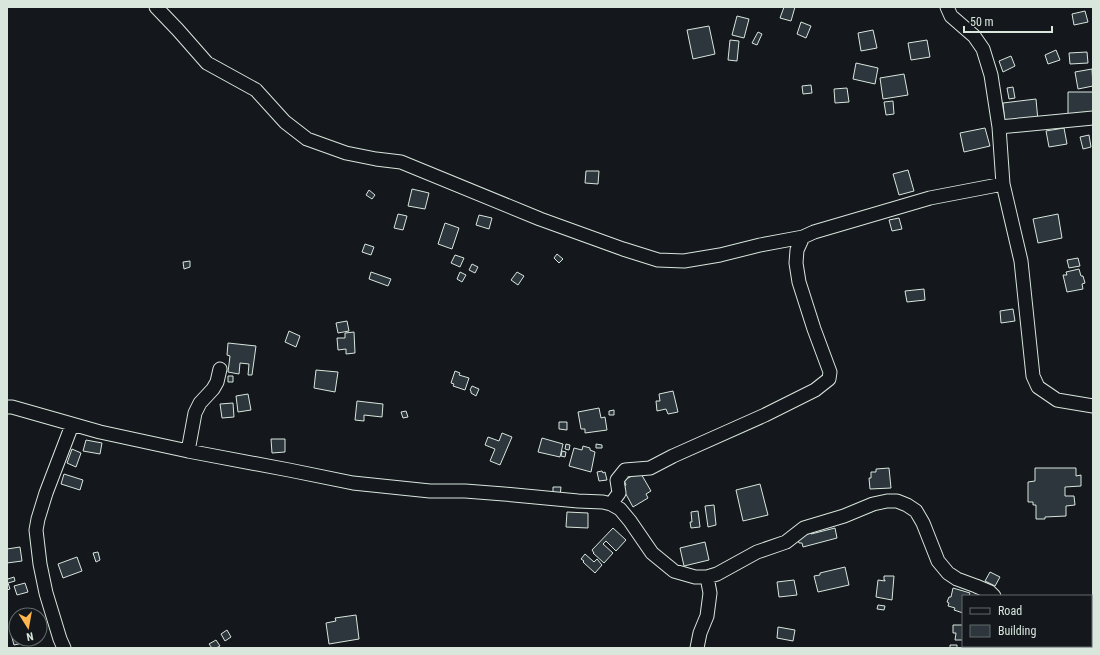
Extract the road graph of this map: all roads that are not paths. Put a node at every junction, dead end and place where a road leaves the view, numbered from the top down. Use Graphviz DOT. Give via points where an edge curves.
graph roads {
  1 [pos="156,7"];
  2 [pos="947,7"];
  3 [pos="1093,118"];
  4 [pos="999,127"];
  5 [pos="1003,184"];
  6 [pos="803,237"];
  7 [pos="220,369"];
  8 [pos="1093,406"];
  9 [pos="7,407"];
  10 [pos="72,425"];
  11 [pos="188,451"];
  12 [pos="611,504"];
  13 [pos="707,577"];
  14 [pos="993,595"];
  15 [pos="64,648"];
  16 [pos="697,648"];
  1 -- 6 [label="street" via="207,64 256,90 285,122 314,142 346,153 401,162 540,218 658,260 684,261"];
  2 -- 4 [label="street" via="951,16 974,36 983,49 991,75"];
  3 -- 4 [label="street"];
  4 -- 5 [label="street"];
  5 -- 6 [label="street" via="930,198"];
  5 -- 8 [label="street" via="1021,261 1033,376 1038,387 1057,400"];
  6 -- 12 [label="street" via="797,250 799,282 830,372 829,380 816,390 650,468 624,470 617,480 619,493"];
  7 -- 11 [label="street" via="217,382 200,403 196,413"];
  9 -- 10 [label="street"];
  10 -- 11 [label="street"];
  10 -- 15 [label="street" via="46,493 36,530 46,593"];
  11 -- 12 [label="street" via="353,483"];
  12 -- 13 [label="street" via="620,509 652,553 674,571 695,577"];
  13 -- 14 [label="street" via="757,552 786,542 804,528 873,504 897,501 916,511 938,561 948,573 957,580"];
  13 -- 16 [label="street" via="710,593 707,616"];
}
